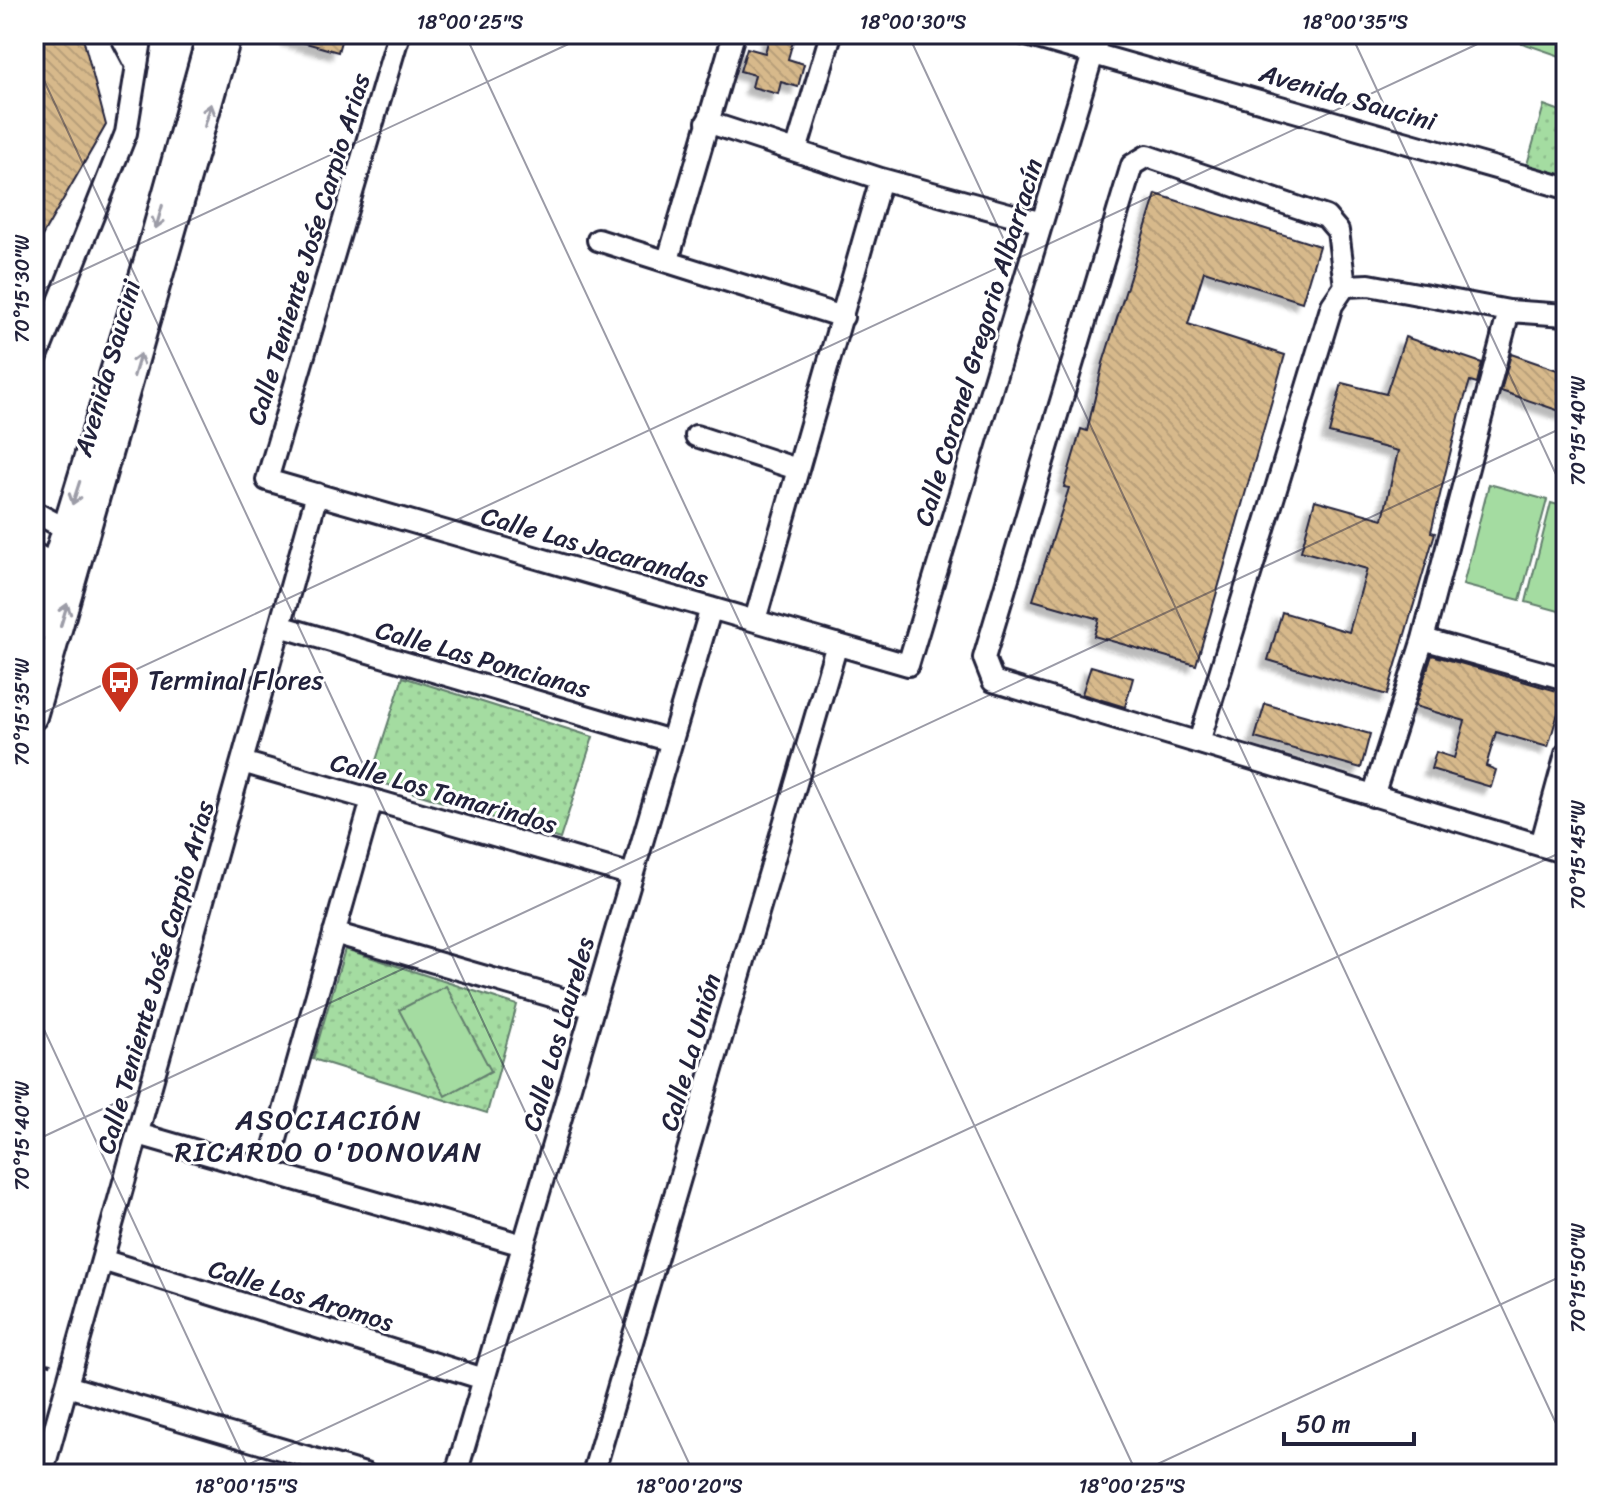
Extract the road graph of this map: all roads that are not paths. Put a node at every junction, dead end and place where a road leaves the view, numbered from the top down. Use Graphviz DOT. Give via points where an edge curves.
graph roads {
  1 [pos="120,34"];
  2 [pos="142,34"];
  3 [pos="210,34"];
  4 [pos="229,34"];
  5 [pos="399,34"];
  6 [pos="734,34"];
  7 [pos="831,34"];
  8 [pos="1023,34"];
  9 [pos="1096,44"];
  10 [pos="137,66"];
  11 [pos="707,122"];
  12 [pos="796,151"];
  13 [pos="881,179"];
  14 [pos="1566,188"];
  15 [pos="1042,223"];
  16 [pos="598,240"];
  17 [pos="668,260"];
  18 [pos="156,263"];
  19 [pos="1345,286"];
  20 [pos="1509,311"];
  21 [pos="1566,315"];
  22 [pos="843,317"];
  23 [pos="34,364"];
  24 [pos="696,436"];
  25 [pos="797,469"];
  26 [pos="267,480"];
  27 [pos="317,494"];
  28 [pos="34,512"];
  29 [pos="76,534"];
  30 [pos="55,564"];
  31 [pos="711,608"];
  32 [pos="755,620"];
  33 [pos="280,626"];
  34 [pos="34,631"];
  35 [pos="1423,639"];
  36 [pos="837,644"];
  37 [pos="908,665"];
  38 [pos="1566,679"];
  39 [pos="34,717"];
  40 [pos="671,741"];
  41 [pos="1199,742"];
  42 [pos="1566,754"];
  43 [pos="242,762"];
  44 [pos="1373,796"];
  45 [pos="372,800"];
  46 [pos="1541,845"];
  47 [pos="1566,853"];
  48 [pos="632,875"];
  49 [pos="334,933"];
  50 [pos="593,1008"];
  51 [pos="138,1134"];
  52 [pos="267,1171"];
  53 [pos="523,1245"];
  54 [pos="102,1260"];
  55 [pos="484,1379"];
  56 [pos="67,1386"];
  57 [pos="42,1474"];
  58 [pos="365,1474"];
  59 [pos="456,1474"];
  60 [pos="593,1474"];
  1 -- 10 [label="street"];
  2 -- 10 [label="street"];
  3 -- 18 [label="main road, Avenida Saucini, one-way"];
  18 -- 4 [label="main road, Avenida Saucini, one-way"];
  5 -- 26 [label="street, Calle Teniente Jośe Carpio Arias"];
  6 -- 11 [label="street"];
  7 -- 12 [label="street"];
  8 -- 9 [label="street, Avenida Saucini"];
  9 -- 14 [label="street, Avenida Saucini"];
  9 -- 15 [label="street, Calle Coronel Gregorio Albarracín"];
  10 -- 23 [label="street" via="126,133"];
  11 -- 12 [label="street"];
  11 -- 17 [label="street"];
  12 -- 13 [label="street"];
  13 -- 15 [label="street"];
  13 -- 22 [label="street"];
  15 -- 37 [label="street, Calle Coronel Gregorio Albarracín"];
  16 -- 17 [label="street"];
  17 -- 22 [label="street"];
  18 -- 29 [label="main road, Avenida Saucini"];
  19 -- 20 [label="street" via="1369,285"];
  19 -- 41 [label="street" via="1332,305"];
  19 -- 41 [label="street" via="1338,231 1326,217 1147,156 1132,165 984,658 993,681"];
  20 -- 21 [label="street"];
  20 -- 35 [label="street"];
  22 -- 25 [label="street"];
  24 -- 25 [label="street"];
  25 -- 32 [label="street"];
  26 -- 27 [label="street, Calle Las Jacarandas"];
  27 -- 31 [label="street, Calle Las Jacarandas"];
  27 -- 33 [label="street, Calle Teniente Jośe Carpio Arias"];
  28 -- 29 [label="street"];
  29 -- 30 [label="main road, Avenida Saucini"];
  30 -- 34 [label="main road, Avenida Saucini"];
  39 -- 30 [label="main road, Avenida Saucini, one-way"];
  31 -- 32 [label="street, Calle Las Jacarandas"];
  31 -- 40 [label="street, Calle Los Laureles"];
  32 -- 36 [label="street, Calle Las Jacarandas"];
  33 -- 40 [label="street, Calle Las Poncianas"];
  33 -- 43 [label="street, Calle Teniente Jośe Carpio Arias"];
  35 -- 38 [label="street"];
  35 -- 44 [label="street"];
  36 -- 37 [label="street, Calle Las Jacarandas"];
  36 -- 60 [label="street, Calle La Unión"];
  40 -- 48 [label="street, Calle Los Laureles"];
  41 -- 44 [label="street"];
  42 -- 46 [label="street"];
  43 -- 45 [label="street, Calle Los Tamarindos"];
  43 -- 51 [label="street, Calle Teniente Jośe Carpio Arias"];
  44 -- 46 [label="street"];
  45 -- 48 [label="street, Calle Los Tamarindos"];
  45 -- 49 [label="street"];
  46 -- 47 [label="street"];
  48 -- 50 [label="street, Calle Los Laureles"];
  49 -- 50 [label="street"];
  49 -- 52 [label="street"];
  50 -- 53 [label="street, Calle Los Laureles"];
  51 -- 52 [label="street"];
  51 -- 54 [label="street, Calle Teniente Jośe Carpio Arias"];
  52 -- 53 [label="street"];
  53 -- 55 [label="street, Calle Los Laureles"];
  54 -- 55 [label="street, Calle Los Aromos"];
  54 -- 56 [label="street, Calle Teniente Jośe Carpio Arias"];
  55 -- 59 [label="street, Calle Los Laureles"];
  56 -- 57 [label="street, Calle Teniente Jośe Carpio Arias"];
  56 -- 58 [label="street"];
}
